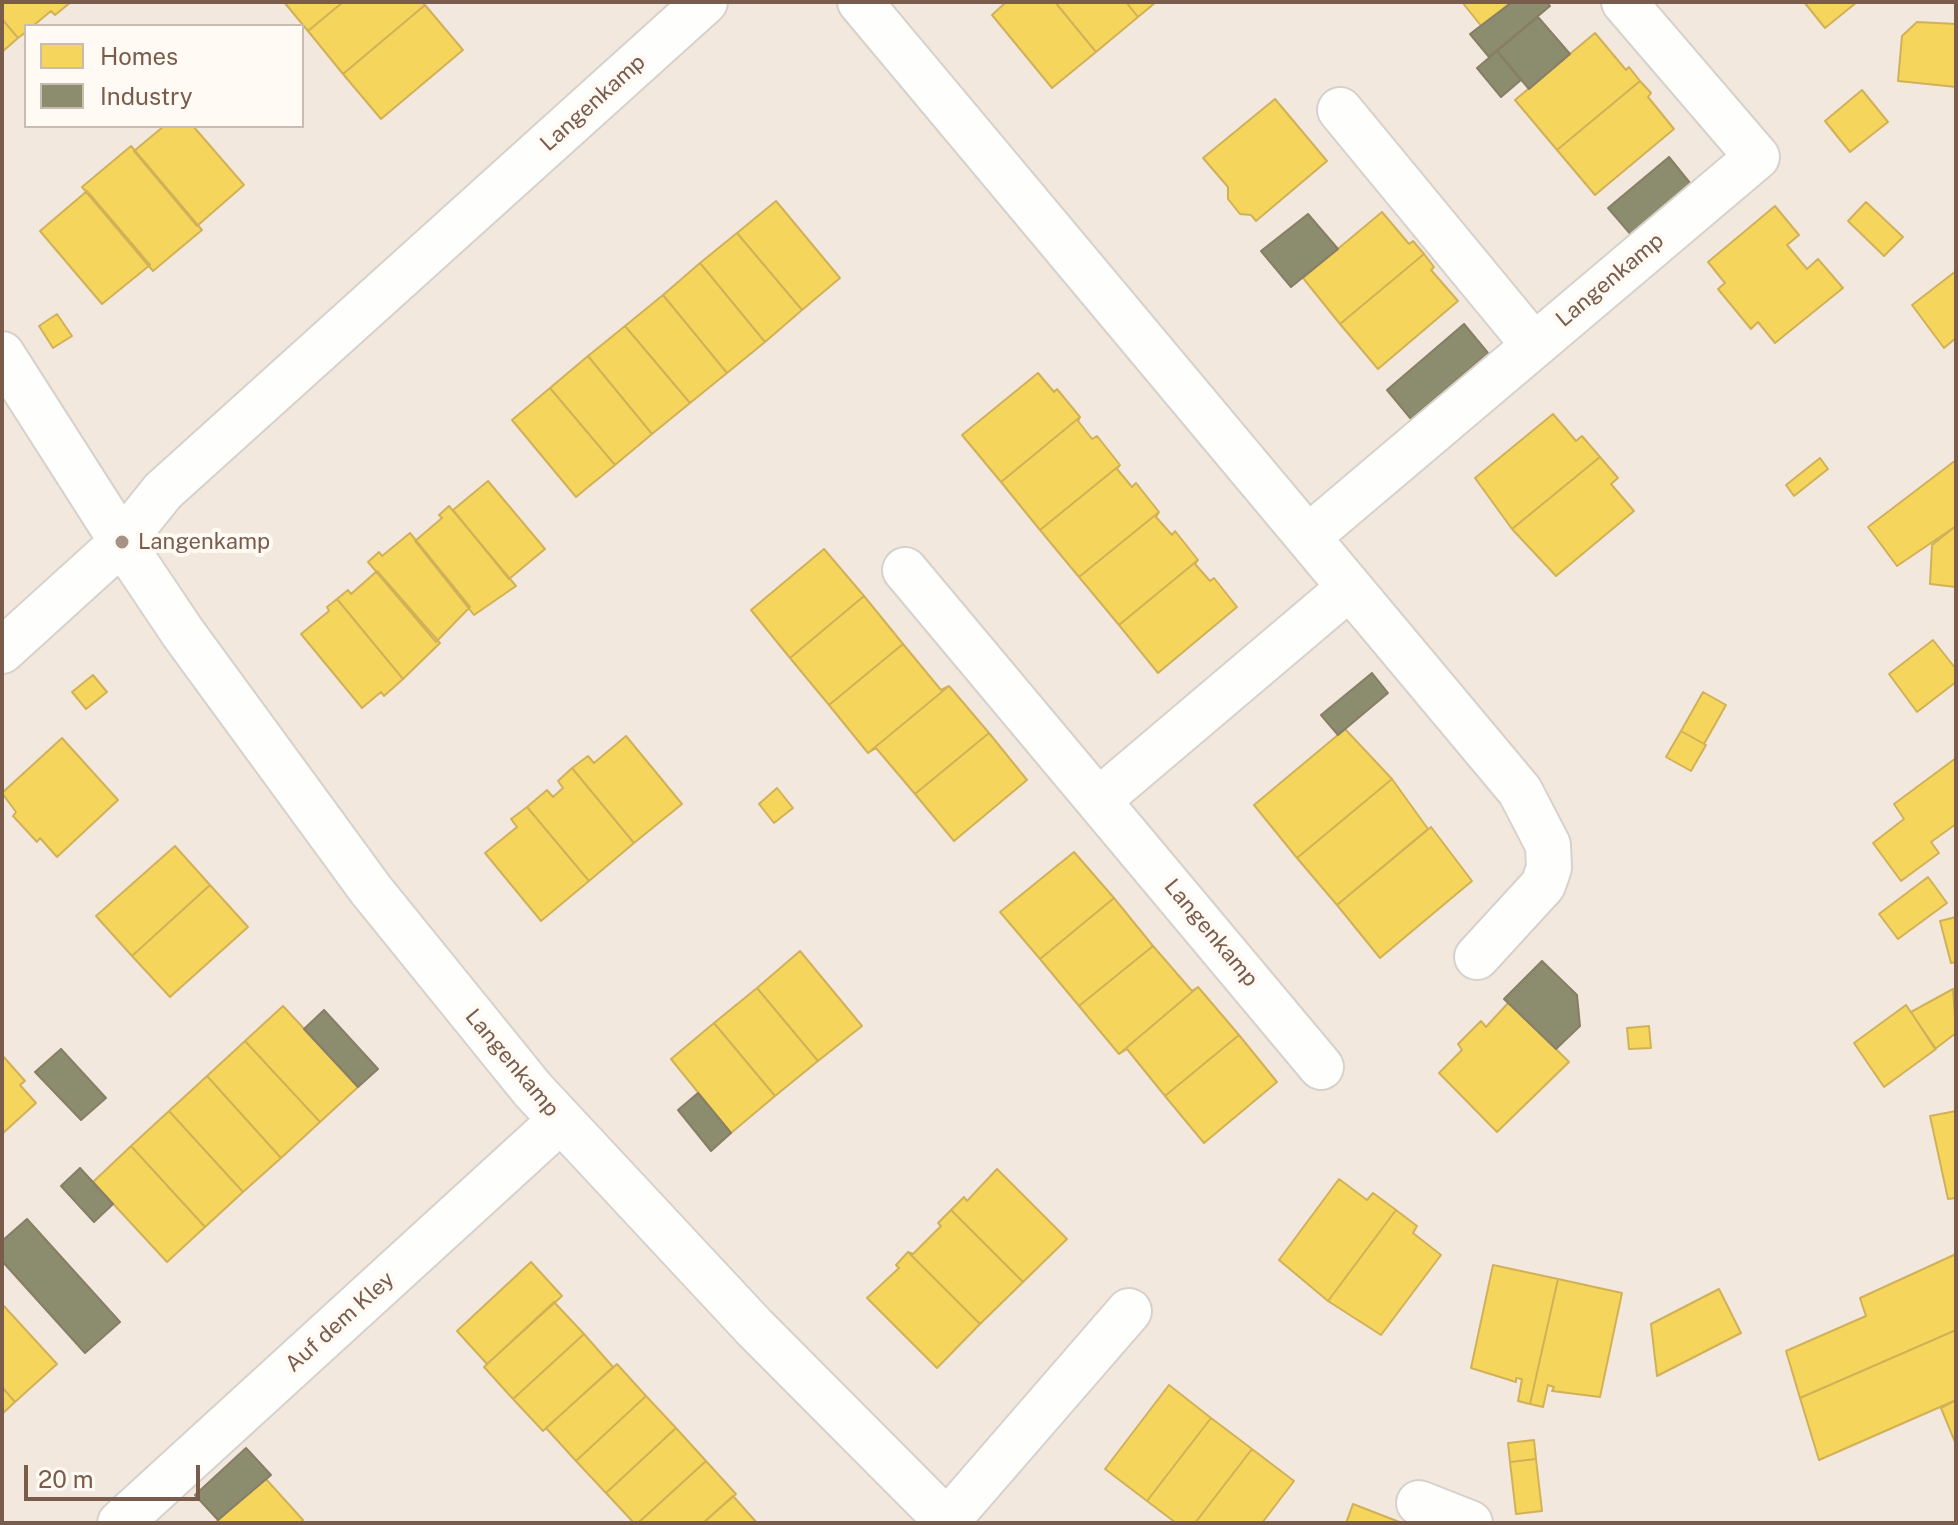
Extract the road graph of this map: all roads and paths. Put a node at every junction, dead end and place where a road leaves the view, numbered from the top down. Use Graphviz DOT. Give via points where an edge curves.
graph roads {
  1 [pos="705,2"];
  2 [pos="860,2"];
  3 [pos="1624,2"];
  4 [pos="1340,110"];
  5 [pos="1533,344"];
  6 [pos="2,354"];
  7 [pos="1308,537"];
  8 [pos="122,542"];
  9 [pos="905,570"];
  10 [pos="1349,588"];
  11 [pos="2,651"];
  12 [pos="1100,799"];
  13 [pos="1477,957"];
  14 [pos="1321,1067"];
  15 [pos="560,1121"];
  16 [pos="1129,1311"];
  17 [pos="1419,1503"];
  18 [pos="948,1522"];
  19 [pos="120,1523"];
  20 [pos="1470,1523"];
  1 -- 8 [label="street, Langenkamp" via="163,491"];
  2 -- 7 [label="street"];
  3 -- 5 [label="street, Langenkamp" via="1757,157"];
  4 -- 5 [label="street"];
  5 -- 7 [label="street, Langenkamp"];
  6 -- 8 [label="street"];
  7 -- 10 [label="street"];
  8 -- 11 [label="street"];
  8 -- 15 [label="street, Langenkamp" via="364,881"];
  9 -- 12 [label="street, Langenkamp"];
  10 -- 12 [label="street"];
  10 -- 13 [label="street" via="1520,791 1548,845 1543,885"];
  12 -- 14 [label="street, Langenkamp"];
  15 -- 18 [label="street, Langenkamp"];
  15 -- 19 [label="street, Auf dem Kley"];
  16 -- 18 [label="street, Langenkamp"];
  17 -- 20 [label="street"];
}
